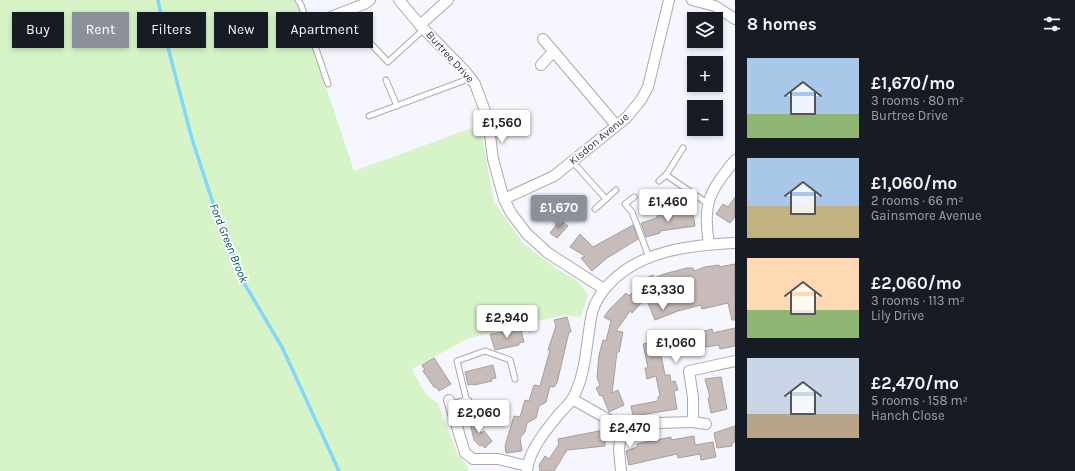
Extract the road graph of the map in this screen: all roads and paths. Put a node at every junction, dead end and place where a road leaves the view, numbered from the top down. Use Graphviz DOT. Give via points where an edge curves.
graph roads {
  1 [pos="298,0"];
  2 [pos="370,0"];
  3 [pos="399,0"];
  4 [pos="448,0"];
  5 [pos="669,0"];
  6 [pos="692,0"];
  7 [pos="303,12"];
  8 [pos="344,12"];
  9 [pos="735,19"];
  10 [pos="422,27"];
  11 [pos="542,39"];
  12 [pos="373,46"];
  13 [pos="316,48"];
  14 [pos="553,52"];
  15 [pos="541,65"];
  16 [pos="471,78"];
  17 [pos="386,80"];
  18 [pos="328,84"];
  19 [pos="397,106"];
  20 [pos="369,116"];
  21 [pos="616,125"];
  22 [pos="683,148"];
  23 [pos="735,160"];
  24 [pos="572,161"];
  25 [pos="666,175"];
  26 [pos="659,181"];
  27 [pos="616,190"];
  28 [pos="634,197"];
  29 [pos="504,199"];
  30 [pos="606,199"];
  31 [pos="707,203"];
  32 [pos="595,209"];
  33 [pos="735,243"];
  34 [pos="709,244"];
  35 [pos="649,257"];
  36 [pos="604,289"];
  37 [pos="735,361"];
  38 [pos="515,379"];
  39 [pos="572,399"];
  40 [pos="467,402"];
  41 [pos="693,422"];
  42 [pos="706,424"];
  43 [pos="622,427"];
  44 [pos="527,469"];
  45 [pos="618,470"];
  1 -- 7 [label="lane"];
  2 -- 8 [label="street"];
  3 -- 10 [label="street, Burtree Drive"];
  4 -- 10 [label="street"];
  5 -- 21 [label="street, Kisdon Avenue" via="648,87 626,118"];
  6 -- 9 [label="street" via="715,6"];
  10 -- 12 [label="lane" via="388,62"];
  10 -- 16 [label="street, Burtree Drive"];
  11 -- 14 [label="street"];
  13 -- 18 [label="lane"];
  14 -- 15 [label="street"];
  14 -- 21 [label="street"];
  16 -- 19 [label="lane"];
  16 -- 29 [label="street, Burtree Drive" via="488,119 493,160"];
  17 -- 19 [label="lane"];
  19 -- 20 [label="lane"];
  21 -- 24 [label="street, Kisdon Avenue"];
  22 -- 25 [label="lane"];
  23 -- 31 [label="street" via="715,185"];
  24 -- 29 [label="street, Kisdon Avenue" via="554,176"];
  24 -- 30 [label="lane"];
  25 -- 26 [label="lane"];
  25 -- 31 [label="lane"];
  27 -- 30 [label="lane"];
  28 -- 35 [label="lane" via="625,204 632,212"];
  29 -- 36 [label="street, Burtree Drive" via="527,234 548,253"];
  30 -- 32 [label="lane"];
  31 -- 34 [label="street" via="706,225"];
  33 -- 34 [label="street"];
  34 -- 35 [label="street"];
  35 -- 36 [label="street" via="620,274"];
  36 -- 39 [label="street" via="593,310 583,375"];
  37 -- 41 [label="street" via="689,371"];
  38 -- 40 [label="lane" via="510,360 485,351 457,361"];
  39 -- 43 [label="street"];
  39 -- 44 [label="street" via="544,431 529,459"];
  40 -- 44 [label="street" via="450,404 466,453 473,459 498,459"];
  41 -- 42 [label="street"];
  41 -- 43 [label="street"];
  43 -- 45 [label="street"];
}
